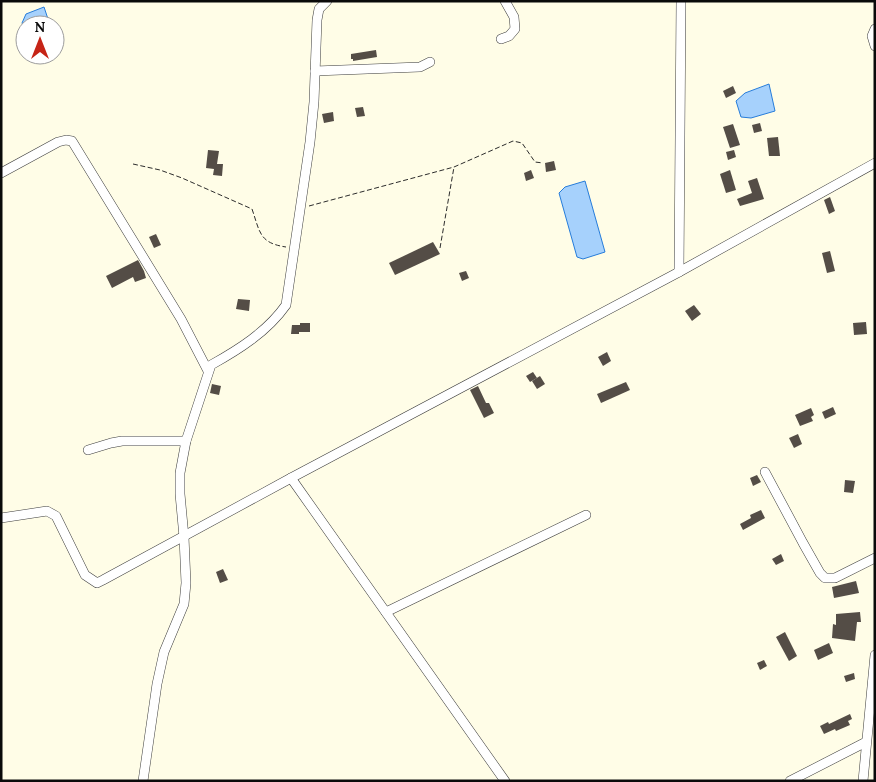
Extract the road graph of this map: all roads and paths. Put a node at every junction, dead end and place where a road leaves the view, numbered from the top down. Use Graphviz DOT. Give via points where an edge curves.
graph roads {
  1 [pos="327,1"];
  2 [pos="505,1"];
  3 [pos="681,1"];
  4 [pos="875,29"];
  5 [pos="501,39"];
  6 [pos="875,46"];
  7 [pos="430,62"];
  8 [pos="315,71"];
  9 [pos="543,163"];
  10 [pos="875,163"];
  11 [pos="132,164"];
  12 [pos="454,167"];
  13 [pos="1,173"];
  14 [pos="301,208"];
  15 [pos="295,248"];
  16 [pos="440,248"];
  17 [pos="679,272"];
  18 [pos="208,371"];
  19 [pos="186,441"];
  20 [pos="88,450"];
  21 [pos="764,472"];
  22 [pos="292,478"];
  23 [pos="586,515"];
  24 [pos="1,518"];
  25 [pos="188,535"];
  26 [pos="875,558"];
  27 [pos="386,612"];
  28 [pos="875,655"];
  29 [pos="872,714"];
  30 [pos="866,742"];
  31 [pos="143,781"];
  32 [pos="505,781"];
  33 [pos="790,781"];
  34 [pos="863,781"];
  1 -- 8 [label="street" via="319,9 317,20"];
  2 -- 5 [label="street" via="514,17 515,29"];
  3 -- 17 [label="street"];
  4 -- 6 [label="street" via="872,36"];
  7 -- 8 [label="street" via="420,66"];
  8 -- 14 [label="street"];
  9 -- 12 [label="path" via="535,162 522,142 513,141"];
  10 -- 17 [label="street"];
  11 -- 15 [label="path" via="168,172 252,209 262,237 274,245"];
  12 -- 14 [label="path"];
  12 -- 16 [label="path"];
  13 -- 18 [label="street" via="58,142 72,141 181,319"];
  14 -- 15 [label="street"];
  15 -- 18 [label="street" via="286,305 242,348 211,365"];
  17 -- 22 [label="street"];
  18 -- 19 [label="street"];
  19 -- 20 [label="street" via="122,441"];
  19 -- 25 [label="street" via="180,494"];
  21 -- 26 [label="street" via="825,578 835,578"];
  22 -- 25 [label="street"];
  22 -- 27 [label="street"];
  23 -- 27 [label="street"];
  24 -- 25 [label="street" via="52,513 85,575 97,583"];
  25 -- 31 [label="street" via="184,604 162,660"];
  27 -- 32 [label="street"];
  28 -- 29 [label="street"];
  29 -- 30 [label="street"];
  30 -- 33 [label="street"];
  30 -- 34 [label="street"];
}
